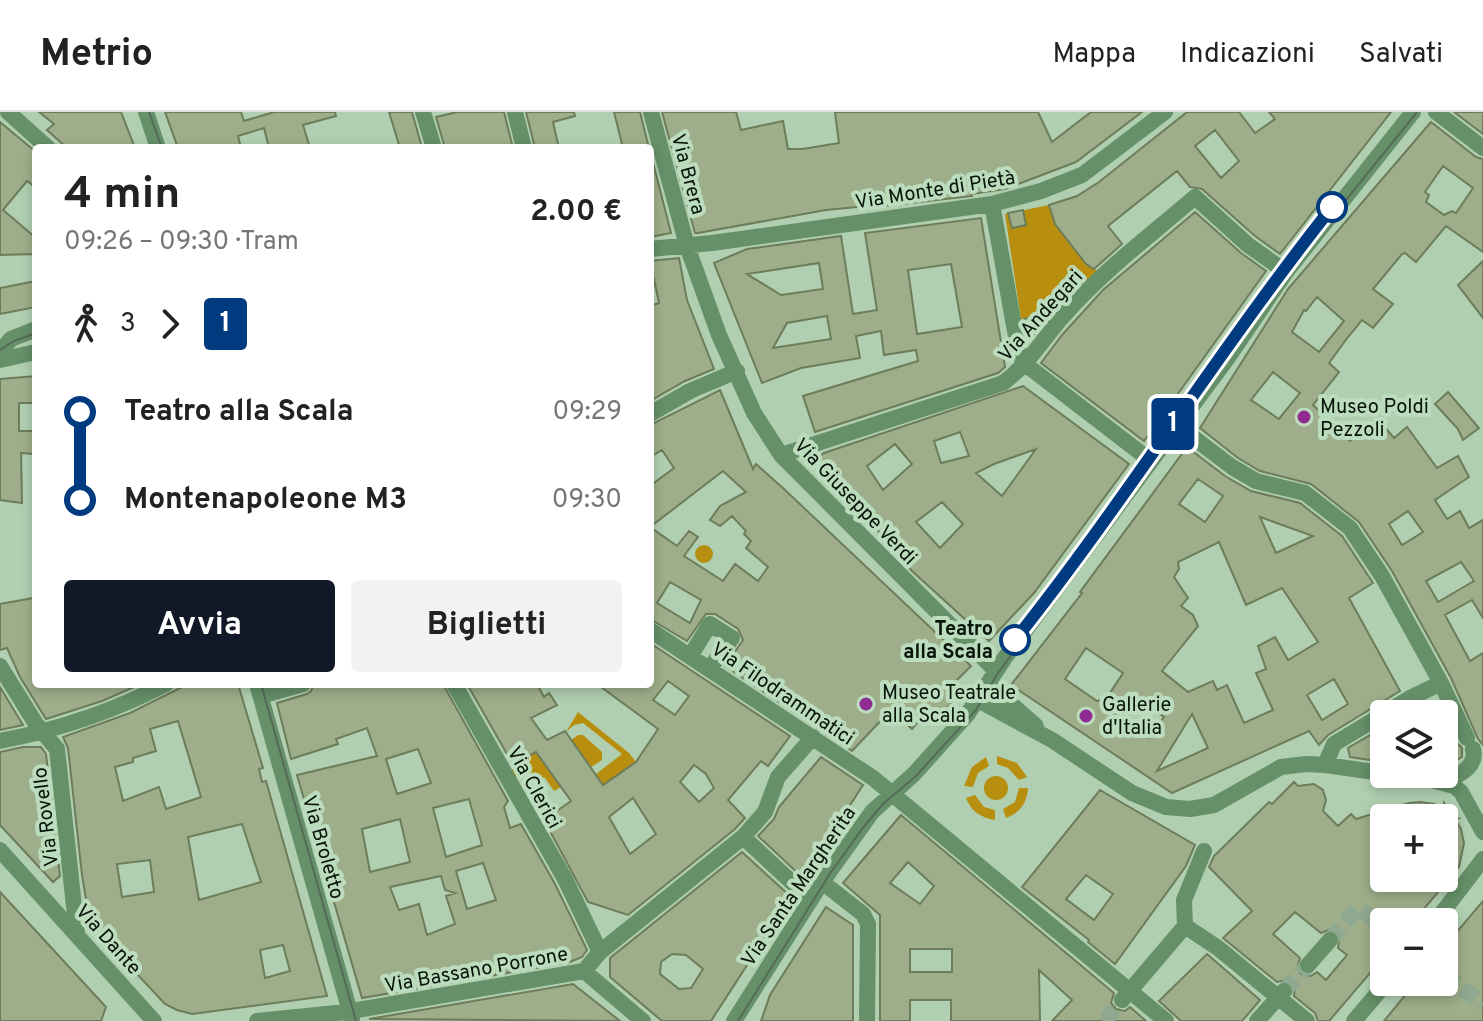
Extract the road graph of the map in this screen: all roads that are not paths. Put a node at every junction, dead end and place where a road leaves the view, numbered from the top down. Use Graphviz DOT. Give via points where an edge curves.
graph roads {
  1 [pos="8,112"];
  2 [pos="146,112"];
  3 [pos="515,112"];
  4 [pos="651,112"];
  5 [pos="1413,112"];
  6 [pos="1436,112"];
  7 [pos="427,113"];
  8 [pos="1162,113"];
  9 [pos="44,144"];
  10 [pos="157,144"];
  11 [pos="433,144"];
  12 [pos="523,144"];
  13 [pos="1483,148"];
  14 [pos="992,204"];
  15 [pos="687,246"];
  16 [pos="654,249"];
  17 [pos="1286,272"];
  18 [pos="32,331"];
  19 [pos="0,352"];
  20 [pos="32,353"];
  21 [pos="0,360"];
  22 [pos="1025,364"];
  23 [pos="737,371"];
  24 [pos="654,412"];
  25 [pos="1177,425"];
  26 [pos="781,455"];
  27 [pos="1151,461"];
  28 [pos="654,632"];
  29 [pos="691,655"];
  30 [pos="0,666"];
  31 [pos="710,668"];
  32 [pos="992,678"];
  33 [pos="1441,683"];
  34 [pos="158,688"];
  35 [pos="456,688"];
  36 [pos="259,690"];
  37 [pos="978,700"];
  38 [pos="1449,700"];
  39 [pos="1458,718"];
  40 [pos="44,732"];
  41 [pos="813,737"];
  42 [pos="1052,740"];
  43 [pos="0,741"];
  44 [pos="1325,765"];
  45 [pos="1370,772"];
  46 [pos="1458,774"];
  47 [pos="1453,788"];
  48 [pos="892,793"];
  49 [pos="1478,814"];
  50 [pos="1483,832"];
  51 [pos="743,837"];
  52 [pos="0,850"];
  53 [pos="1204,851"];
  54 [pos="1483,859"];
  55 [pos="822,882"];
  56 [pos="811,900"];
  57 [pos="1446,908"];
  58 [pos="1185,926"];
  59 [pos="77,934"];
  60 [pos="1330,940"];
  61 [pos="600,952"];
  62 [pos="1308,965"];
  63 [pos="584,971"];
  64 [pos="1281,994"];
  65 [pos="1126,996"];
  66 [pos="1375,996"];
  67 [pos="351,1016"];
  68 [pos="740,1016"];
  69 [pos="1164,1020"];
  70 [pos="154,1021"];
  71 [pos="257,1021"];
  72 [pos="643,1021"];
  73 [pos="867,1021"];
  74 [pos="1257,1021"];
  75 [pos="1307,1021"];
  76 [pos="1354,1021"];
  1 -- 9 [label="street"];
  2 -- 10 [label="street"];
  3 -- 12 [label="street"];
  4 -- 15 [label="street, Via Brera"];
  5 -- 17 [label="street, Via Santa Margherita"];
  6 -- 13 [label="street"];
  7 -- 11 [label="street"];
  8 -- 14 [label="street, Via Monte di Pietà" via="1075,179"];
  14 -- 15 [label="street, Via Monte di Pietà"];
  14 -- 22 [label="street"];
  15 -- 16 [label="street, Via Monte di Pietà"];
  15 -- 23 [label="street, Via Giuseppe Verdi"];
  17 -- 22 [label="street, Via Andegari" via="1195,197 1095,283"];
  17 -- 25 [label="street, Via Santa Margherita"];
  18 -- 19 [label="street" via="11,339"];
  20 -- 21 [label="street"];
  22 -- 26 [label="street, Via Andegari" via="1003,383"];
  22 -- 27 [label="street"];
  23 -- 24 [label="street"];
  23 -- 26 [label="street, Via Giuseppe Verdi" via="754,413"];
  25 -- 27 [label="street, Via Santa Margherita"];
  25 -- 33 [label="street" via="1232,467 1256,481 1305,493 1350,528"];
  26 -- 32 [label="street, Via Giuseppe Verdi"];
  27 -- 32 [label="street, Via Santa Margherita"];
  28 -- 29 [label="street, Via Filodrammatici"];
  29 -- 31 [label="street, Via Filodrammatici"];
  29 -- 31 [label="street" via="710,624 732,638"];
  30 -- 40 [label="street, Via Rovello"];
  31 -- 41 [label="street, Via Filodrammatici"];
  32 -- 37 [label="street, Via Santa Margherita"];
  32 -- 42 [label="street, Via Giuseppe Verdi"];
  33 -- 38 [label="street"];
  33 -- 44 [label="street" via="1334,744"];
  34 -- 40 [label="street"];
  35 -- 61 [label="street, Via Clerici"];
  36 -- 67 [label="street, Via Broletto"];
  37 -- 42 [label="street"];
  37 -- 48 [label="street, Via Santa Margherita"];
  39 -- 46 [label="street" via="1475,755 1472,766"];
  40 -- 43 [label="street"];
  40 -- 59 [label="street, Via Rovello" via="57,749"];
  41 -- 48 [label="street, Via Filodrammatici"];
  41 -- 51 [label="street, Via Bassano Porrone" via="778,777 765,812"];
  42 -- 44 [label="street" via="1166,807 1214,805 1281,767"];
  44 -- 45 [label="street"];
  47 -- 49 [label="street"];
  48 -- 55 [label="street, Via Santa Margherita"];
  48 -- 65 [label="street, Via Filodrammatici"];
  49 -- 50 [label="street"];
  51 -- 56 [label="street"];
  51 -- 61 [label="street, Via Bassano Porrone"];
  52 -- 59 [label="street, Via Dante"];
  53 -- 58 [label="street" via="1184,900"];
  54 -- 57 [label="street"];
  55 -- 56 [label="street, Via Santa Margherita"];
  55 -- 73 [label="street" via="863,914 868,924"];
  56 -- 68 [label="street, Via Santa Margherita"];
  58 -- 64 [label="street"];
  58 -- 65 [label="street"];
  59 -- 70 [label="street, Via Dante"];
  60 -- 62 [label="street"];
  61 -- 63 [label="street, Via Bassano Porrone"];
  63 -- 67 [label="street, Via Bassano Porrone"];
  63 -- 72 [label="street"];
  64 -- 74 [label="street"];
  64 -- 75 [label="street"];
  65 -- 69 [label="street, Via Filodrammatici"];
  66 -- 76 [label="street"];
  67 -- 71 [label="street, Via Bassano Porrone"];
}
